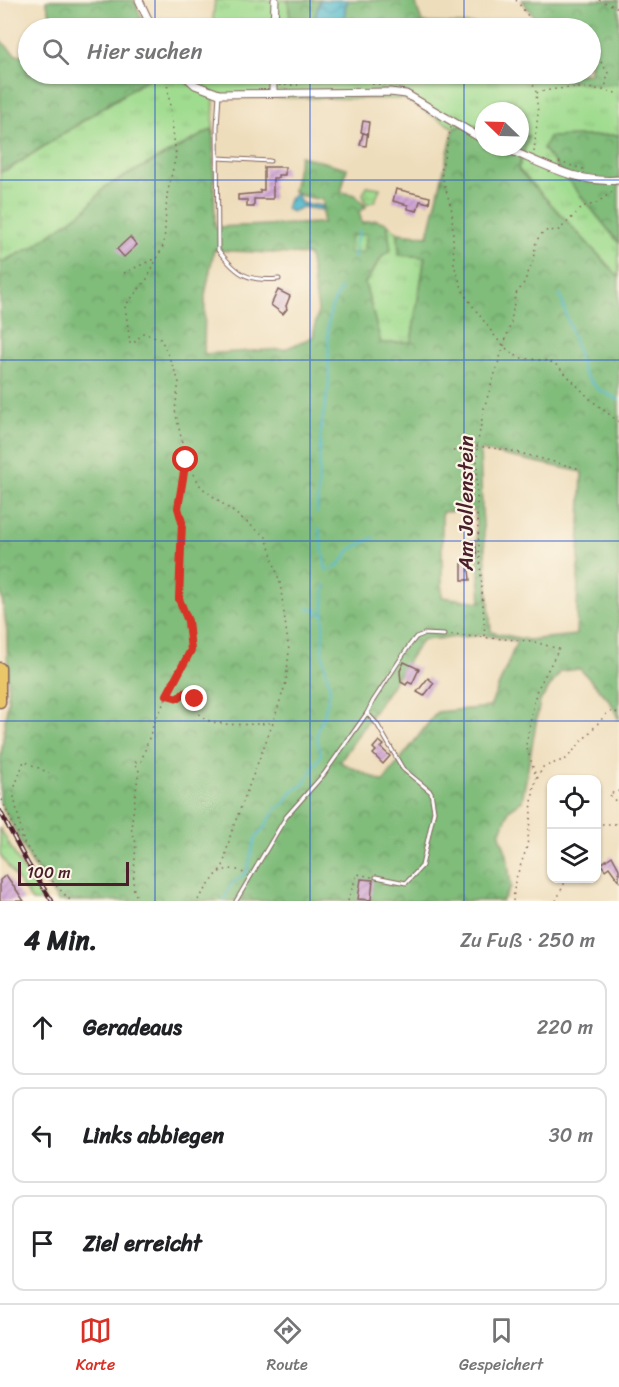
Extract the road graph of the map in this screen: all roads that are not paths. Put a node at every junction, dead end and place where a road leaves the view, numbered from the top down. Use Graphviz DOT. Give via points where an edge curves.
graph roads {
  1 [pos="139,0"];
  2 [pos="275,0"];
  3 [pos="147,18"];
  4 [pos="274,18"];
  5 [pos="194,84"];
  6 [pos="273,84"];
  7 [pos="273,93"];
  8 [pos="219,94"];
  9 [pos="475,135"];
  10 [pos="529,155"];
  11 [pos="218,158"];
  12 [pos="270,161"];
  13 [pos="617,181"];
  14 [pos="279,279"];
  15 [pos="444,635"];
  16 [pos="0,668"];
  17 [pos="0,702"];
  18 [pos="367,713"];
  19 [pos="376,877"];
  20 [pos="236,901"];
  1 -- 3 [label="street"];
  2 -- 4 [label="street"];
  5 -- 8 [label="street"];
  6 -- 7 [label="street"];
  7 -- 8 [label="street"];
  7 -- 9 [label="street" via="406,94"];
  8 -- 11 [label="lane"];
  10 -- 13 [label="street" via="573,177"];
  11 -- 12 [label="lane"];
  11 -- 14 [label="lane" via="218,250 239,274"];
  15 -- 18 [label="lane" via="416,637"];
  16 -- 17 [label="main road"];
  18 -- 19 [label="lane" via="403,769 431,792 434,811 422,866 406,883"];
  18 -- 20 [label="lane" via="324,774 286,817"];
}
